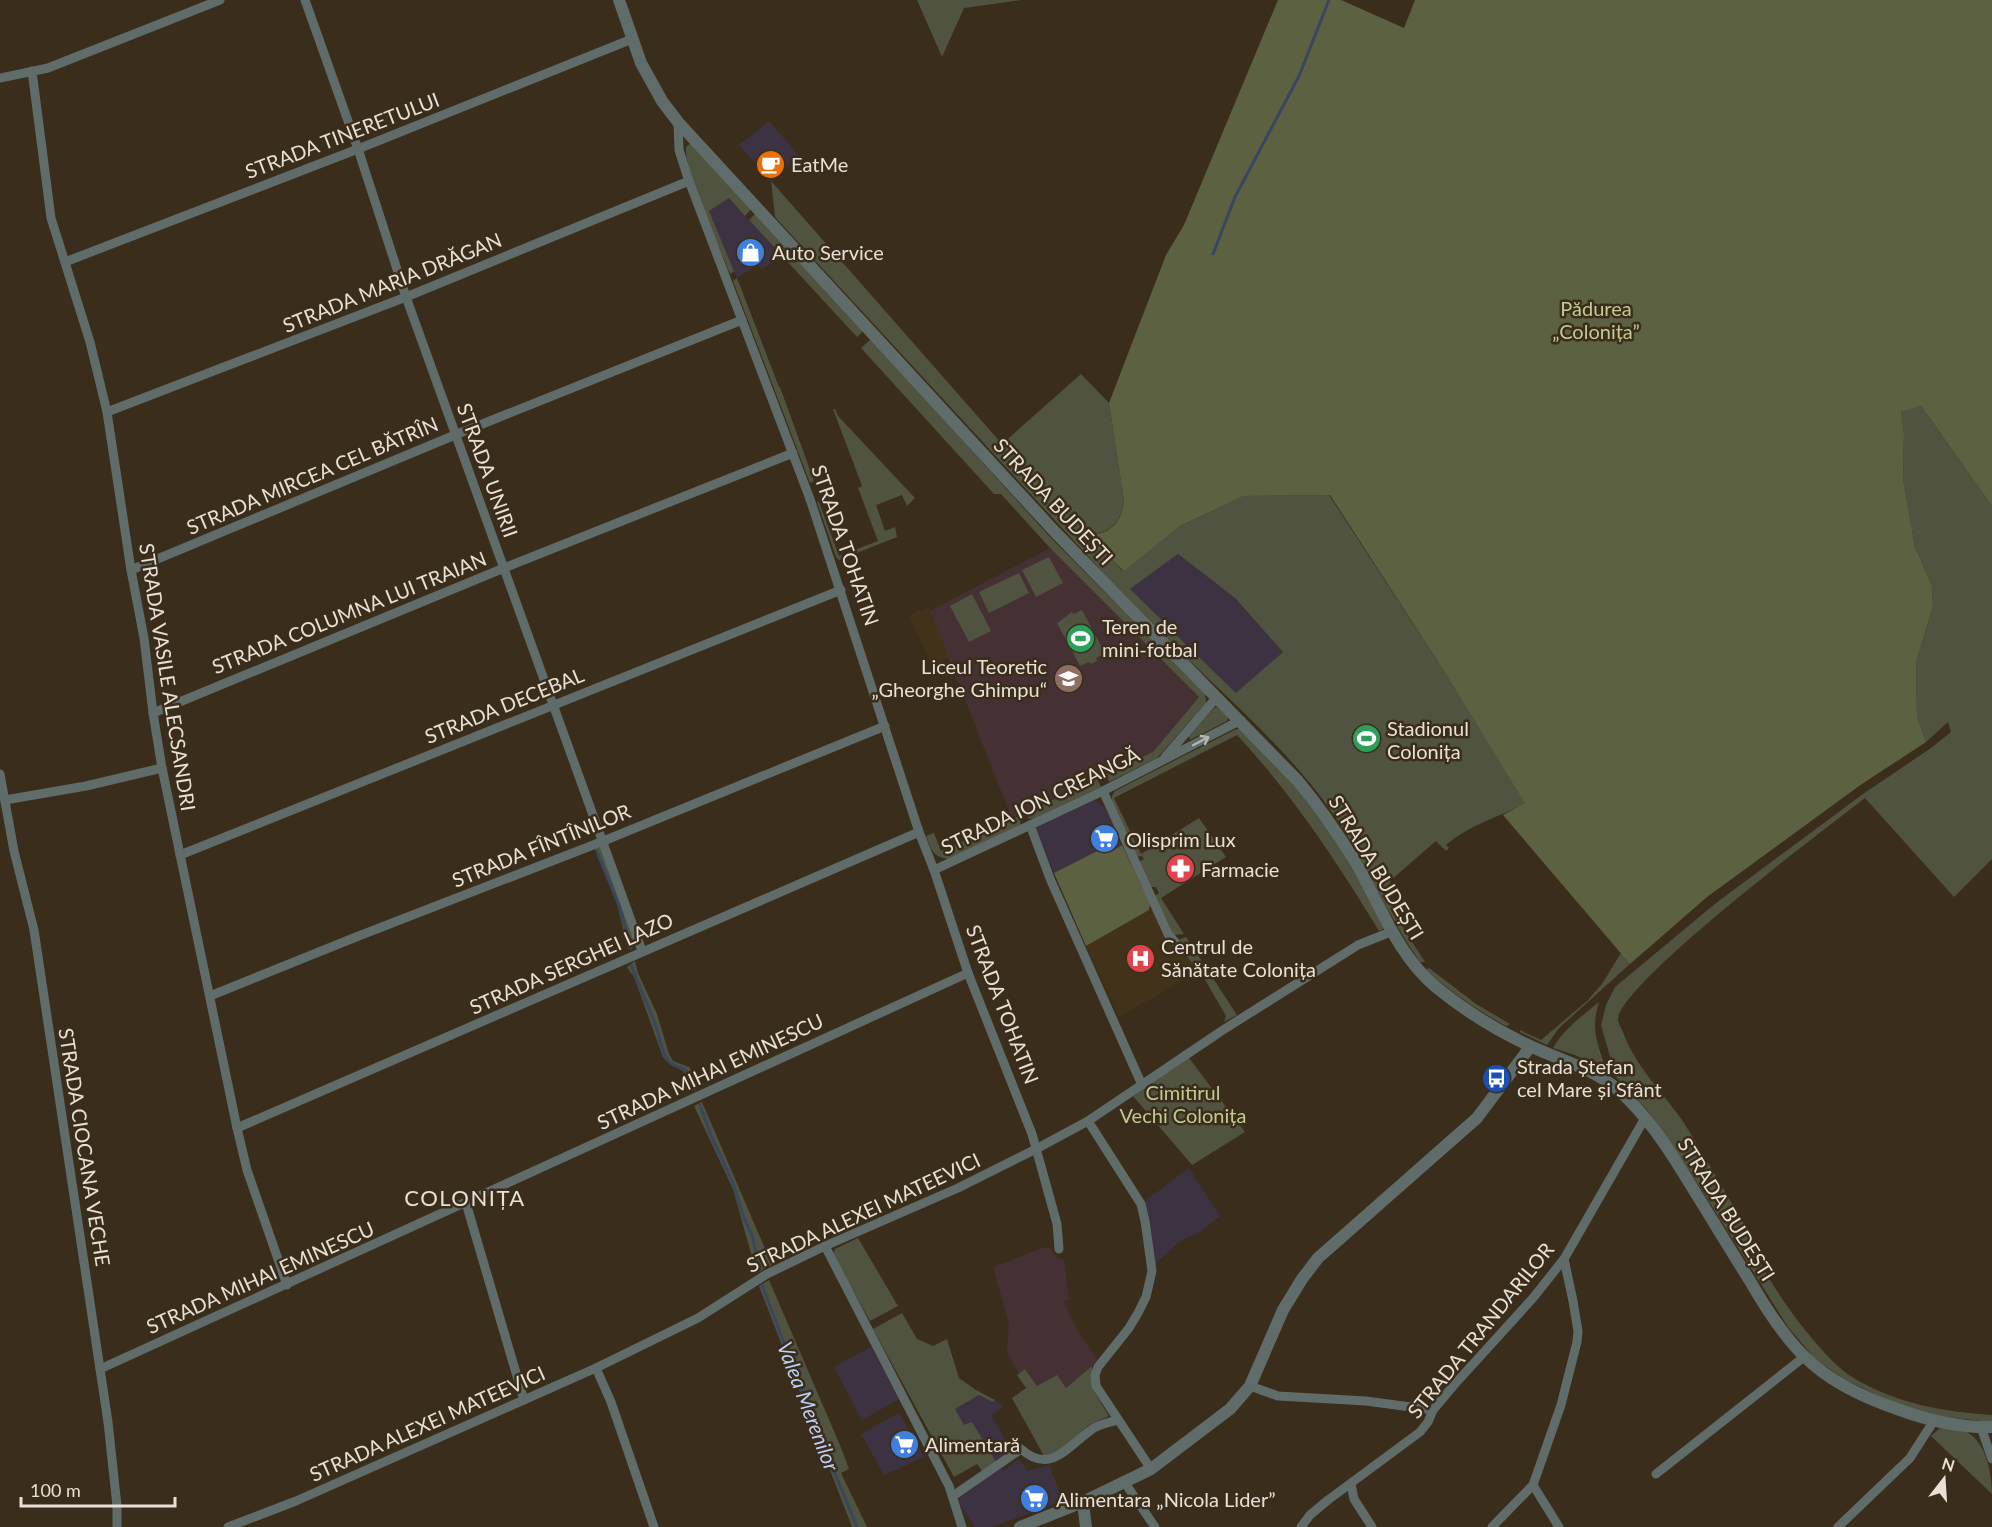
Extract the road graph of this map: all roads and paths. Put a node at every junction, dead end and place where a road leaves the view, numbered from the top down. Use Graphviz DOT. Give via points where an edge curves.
graph roads {
  1 [pos="189,0"];
  2 [pos="220,0"];
  3 [pos="305,0"];
  4 [pos="619,0"];
  5 [pos="192,11"];
  6 [pos="632,39"];
  7 [pos="32,71"];
  8 [pos="0,78"];
  9 [pos="678,122"];
  10 [pos="358,149"];
  11 [pos="689,181"];
  12 [pos="65,262"];
  13 [pos="406,297"];
  14 [pos="741,320"];
  15 [pos="107,412"];
  16 [pos="455,435"];
  17 [pos="793,453"];
  18 [pos="504,568"];
  19 [pos="131,570"];
  20 [pos="841,590"];
  21 [pos="1217,697"];
  22 [pos="553,705"];
  23 [pos="153,713"];
  24 [pos="1240,720"];
  25 [pos="885,726"];
  26 [pos="1162,762"];
  27 [pos="162,768"];
  28 [pos="0,774"];
  29 [pos="1103,792"];
  30 [pos="5,800"];
  31 [pos="1030,825"];
  32 [pos="919,832"];
  33 [pos="601,842"];
  34 [pos="180,855"];
  35 [pos="934,870"];
  36 [pos="1393,931"];
  37 [pos="1175,942"];
  38 [pos="642,951"];
  39 [pos="968,973"];
  40 [pos="210,996"];
  41 [pos="1530,1047"];
  42 [pos="1142,1085"];
  43 [pos="1645,1118"];
  44 [pos="1088,1121"];
  45 [pos="237,1128"];
  46 [pos="1036,1149"];
  47 [pos="466,1203"];
  48 [pos="825,1246"];
  49 [pos="1059,1250"];
  50 [pos="1564,1259"];
  51 [pos="287,1285"];
  52 [pos="1804,1357"];
  53 [pos="596,1368"];
  54 [pos="100,1369"];
  55 [pos="1250,1386"];
  56 [pos="524,1400"];
  57 [pos="1433,1410"];
  58 [pos="1118,1420"];
  59 [pos="1933,1422"];
  60 [pos="1987,1427"];
  61 [pos="1992,1459"];
  62 [pos="1151,1469"];
  63 [pos="1656,1474"];
  64 [pos="1125,1483"];
  65 [pos="1351,1484"];
  66 [pos="1533,1485"];
  67 [pos="953,1496"];
  68 [pos="1083,1502"];
  69 [pos="117,1527"];
  70 [pos="228,1527"];
  71 [pos="654,1527"];
  72 [pos="962,1527"];
  73 [pos="1020,1527"];
  74 [pos="1086,1527"];
  75 [pos="1155,1527"];
  76 [pos="1301,1527"];
  77 [pos="1372,1527"];
  78 [pos="1492,1527"];
  79 [pos="1559,1527"];
  80 [pos="1838,1527"];
  1 -- 5 [label="street"];
  2 -- 5 [label="street"];
  3 -- 10 [label="street, STRADA UNIRII"];
  4 -- 6 [label="street"];
  5 -- 7 [label="street"];
  6 -- 9 [label="street" via="650,82"];
  6 -- 10 [label="street, STRADA TINERETULUI"];
  7 -- 8 [label="street"];
  7 -- 12 [label="street, STRADA VASILE ALECSANDRI" via="51,218"];
  9 -- 11 [label="street, STRADA TOHATIN" via="679,150"];
  9 -- 21 [label="street, STRADA BUDEȘTI" via="1055,532"];
  10 -- 12 [label="street, STRADA TINERETULUI"];
  10 -- 13 [label="street, STRADA UNIRII"];
  11 -- 13 [label="street, STRADA MARIA DRĂGAN"];
  11 -- 14 [label="street, STRADA TOHATIN"];
  12 -- 15 [label="street, STRADA VASILE ALECSANDRI"];
  13 -- 15 [label="street, STRADA MARIA DRĂGAN"];
  13 -- 16 [label="street, STRADA UNIRII"];
  14 -- 16 [label="street, STRADA MIRCEA CEL BĂTRÎN"];
  14 -- 17 [label="street, STRADA TOHATIN"];
  15 -- 19 [label="street, STRADA VASILE ALECSANDRI"];
  16 -- 18 [label="street, STRADA UNIRII"];
  16 -- 19 [label="street, STRADA MIRCEA CEL BĂTRÎN"];
  17 -- 18 [label="street, STRADA COLUMNA LUI TRAIAN"];
  17 -- 20 [label="street, STRADA TOHATIN"];
  18 -- 22 [label="street, STRADA UNIRII"];
  18 -- 23 [label="street, STRADA COLUMNA LUI TRAIAN"];
  19 -- 23 [label="street, STRADA VASILE ALECSANDRI"];
  20 -- 22 [label="street, STRADA DECEBAL"];
  20 -- 25 [label="street, STRADA TOHATIN"];
  21 -- 24 [label="street, STRADA BUDEȘTI"];
  21 -- 26 [label="street, STRADA ION CREANGĂ"];
  22 -- 33 [label="street, STRADA UNIRII"];
  22 -- 34 [label="street, STRADA DECEBAL"];
  23 -- 27 [label="street, STRADA VASILE ALECSANDRI"];
  26 -- 24 [label="street, STRADA ION CREANGĂ, one-way"];
  24 -- 36 [label="street, STRADA BUDEȘTI" via="1315,801"];
  25 -- 32 [label="street, STRADA TOHATIN"];
  25 -- 33 [label="street, STRADA FÎNTÎNILOR"];
  26 -- 29 [label="street, STRADA ION CREANGĂ"];
  27 -- 30 [label="street"];
  27 -- 34 [label="street, STRADA VASILE ALECSANDRI"];
  28 -- 30 [label="street, STRADA CIOCANA VECHE"];
  29 -- 31 [label="street, STRADA ION CREANGĂ"];
  29 -- 37 [label="street"];
  30 -- 54 [label="street, STRADA CIOCANA VECHE" via="34,930"];
  31 -- 35 [label="street, STRADA ION CREANGĂ"];
  31 -- 42 [label="street"];
  32 -- 35 [label="street, STRADA TOHATIN"];
  32 -- 38 [label="street, STRADA SERGHEI LAZO"];
  33 -- 38 [label="street, STRADA UNIRII"];
  33 -- 40 [label="street, STRADA FÎNTÎNILOR"];
  34 -- 40 [label="street, STRADA VASILE ALECSANDRI"];
  35 -- 39 [label="street, STRADA TOHATIN"];
  36 -- 41 [label="street, STRADA BUDEȘTI" via="1407,955 1436,987"];
  36 -- 42 [label="street, STRADA ALEXEI MATEEVICI" via="1358,945"];
  38 -- 45 [label="street, STRADA SERGHEI LAZO"];
  39 -- 46 [label="street, STRADA TOHATIN"];
  39 -- 47 [label="street, STRADA MIHAI EMINESCU"];
  40 -- 45 [label="street, STRADA VASILE ALECSANDRI"];
  41 -- 43 [label="street, STRADA BUDEȘTI" via="1601,1077 1628,1098"];
  41 -- 55 [label="street" via="1477,1118 1318,1258 1283,1310"];
  42 -- 44 [label="street, STRADA ALEXEI MATEEVICI"];
  43 -- 50 [label="street, STRADA TRANDARILOR"];
  43 -- 52 [label="street, STRADA BUDEȘTI" via="1672,1154 1767,1310"];
  44 -- 46 [label="street, STRADA ALEXEI MATEEVICI"];
  44 -- 58 [label="street" via="1141,1204 1152,1271 1146,1297 1130,1328 1095,1375 1096,1386"];
  45 -- 51 [label="street, STRADA VASILE ALECSANDRI" via="247,1170"];
  46 -- 48 [label="street, STRADA ALEXEI MATEEVICI"];
  46 -- 49 [label="street, STRADA TOHATIN" via="1057,1224"];
  47 -- 51 [label="street, STRADA MIHAI EMINESCU"];
  47 -- 56 [label="street"];
  48 -- 53 [label="street, STRADA ALEXEI MATEEVICI" via="767,1274 698,1318"];
  48 -- 67 [label="street"];
  50 -- 57 [label="street, STRADA TRANDARILOR"];
  50 -- 66 [label="street" via="1574,1301 1577,1342 1561,1405"];
  51 -- 54 [label="street, STRADA MIHAI EMINESCU"];
  52 -- 59 [label="street, STRADA BUDEȘTI" via="1849,1388"];
  52 -- 63 [label="street"];
  53 -- 56 [label="street, STRADA ALEXEI MATEEVICI"];
  53 -- 71 [label="street"];
  54 -- 69 [label="street, STRADA CIOCANA VECHE" via="113,1455"];
  55 -- 57 [label="street" via="1278,1396"];
  55 -- 62 [label="street" via="1230,1409"];
  56 -- 70 [label="street, STRADA ALEXEI MATEEVICI" via="296,1502"];
  57 -- 65 [label="street, STRADA TRANDARILOR" via="1420,1432"];
  58 -- 62 [label="street"];
  58 -- 67 [label="street" via="1100,1425 1055,1457 1039,1461 1021,1449"];
  59 -- 60 [label="street, STRADA BUDEȘTI"];
  59 -- 80 [label="street" via="1910,1458"];
  60 -- 61 [label="street"];
  62 -- 64 [label="street"];
  64 -- 68 [label="street"];
  64 -- 75 [label="street"];
  65 -- 76 [label="street, STRADA TRANDARILOR" via="1310,1515"];
  65 -- 77 [label="street" via="1354,1499"];
  66 -- 78 [label="street"];
  66 -- 79 [label="street"];
  67 -- 72 [label="street"];
  68 -- 73 [label="street"];
  68 -- 74 [label="street"];
}
